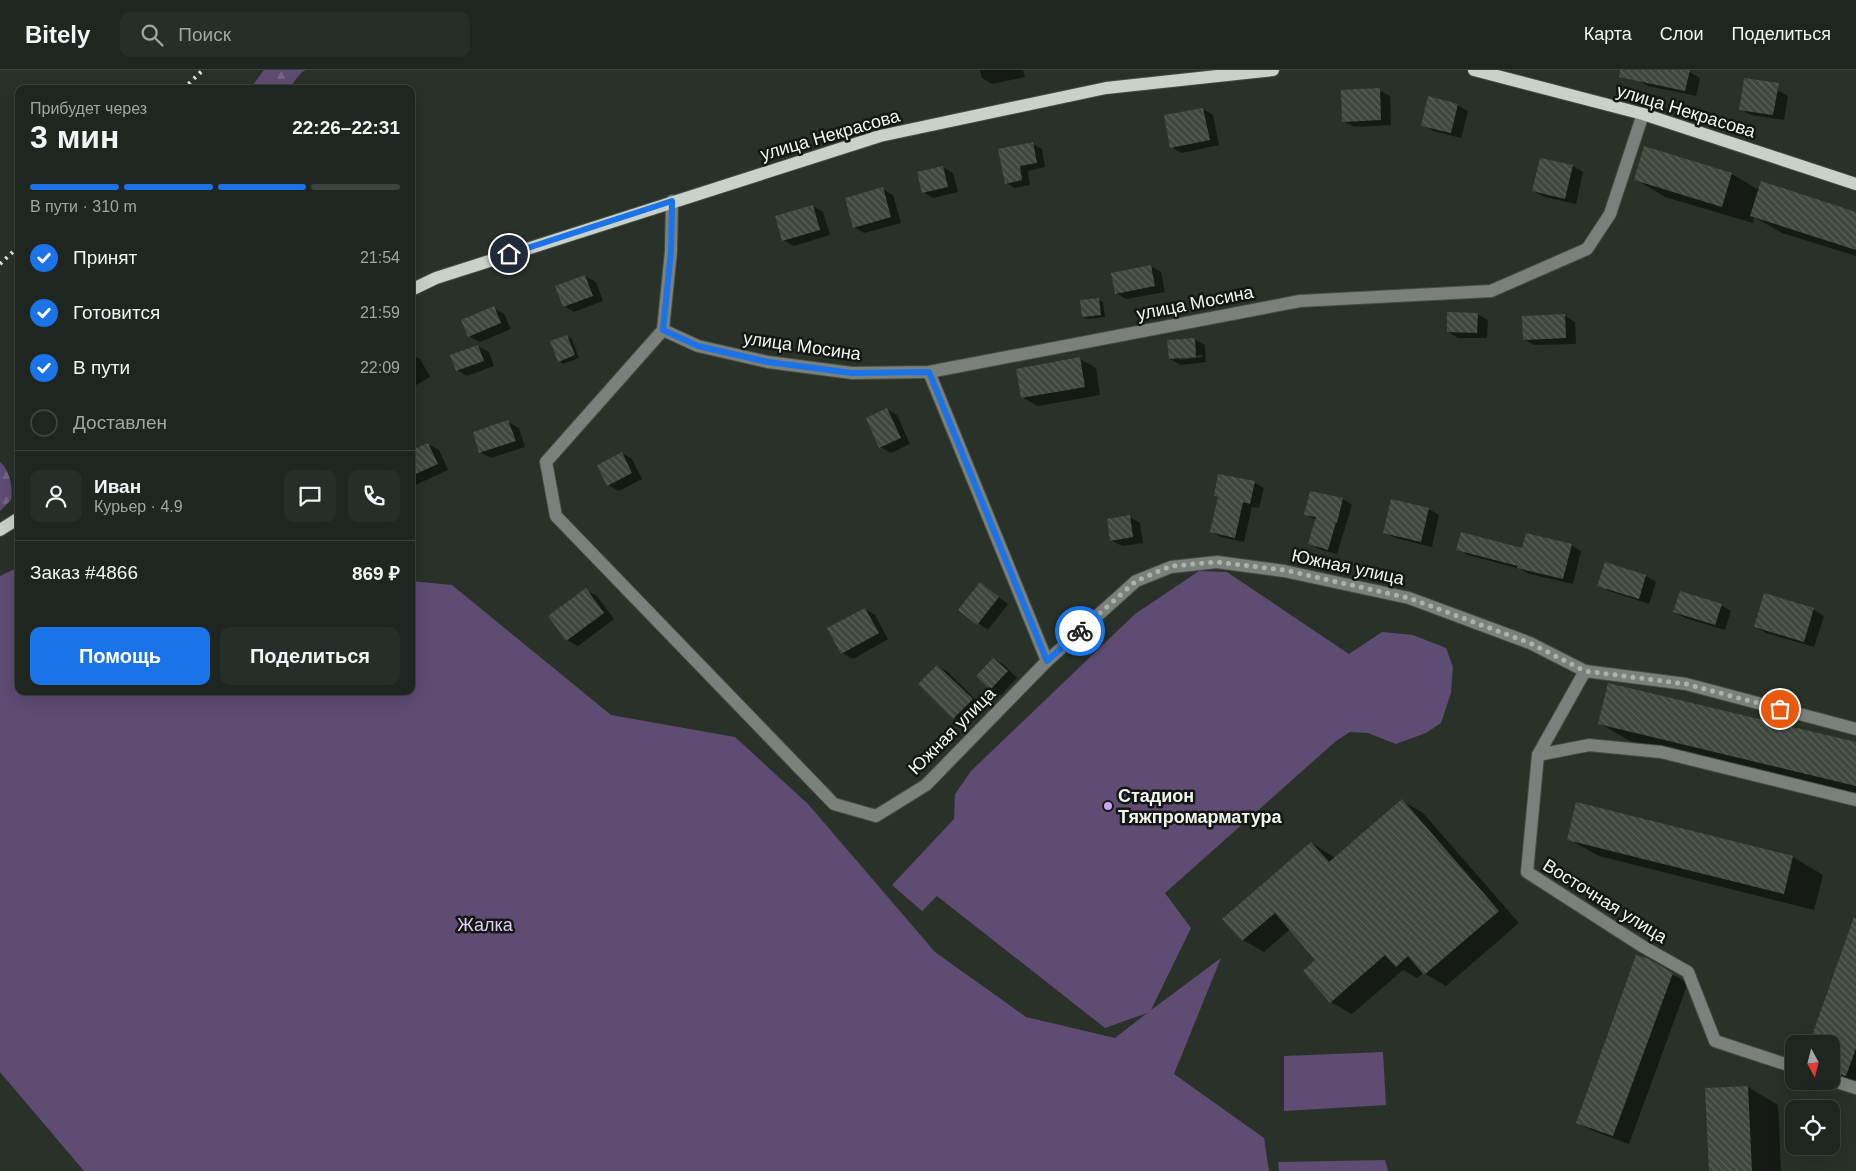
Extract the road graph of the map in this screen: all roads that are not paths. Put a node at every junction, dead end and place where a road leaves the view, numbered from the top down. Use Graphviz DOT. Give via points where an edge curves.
graph roads {
  1 [pos="1273,70"];
  2 [pos="1474,70"];
  3 [pos="1643,114"];
  4 [pos="1856,184"];
  5 [pos="672,201"];
  6 [pos="415,288"];
  7 [pos="663,330"];
  8 [pos="929,372"];
  9 [pos="15,521"];
  10 [pos="0,530"];
  11 [pos="1047,661"];
  12 [pos="1585,671"];
  13 [pos="1856,729"];
  14 [pos="1538,754"];
  15 [pos="1856,800"];
  16 [pos="1785,1064"];
  17 [pos="1840,1083"];
  18 [pos="1856,1088"];
  1 -- 5 [label="main road, улица Некрасова" via="1106,88 880,136"];
  2 -- 3 [label="main road, улица Некрасова"];
  3 -- 4 [label="main road, улица Некрасова"];
  3 -- 8 [label="street, улица Мосина" via="1610,214 1587,249 1491,291 1300,301"];
  5 -- 6 [label="main road, улица Некрасова" via="436,278"];
  5 -- 7 [label="street"];
  7 -- 8 [label="street, улица Мосина" via="698,346 768,362 852,373"];
  7 -- 11 [label="street, Южная улица" via="546,462 556,516 834,804 876,816 926,785"];
  8 -- 11 [label="street"];
  9 -- 10 [label="main road"];
  11 -- 12 [label="street, Южная улица" via="1136,581 1171,566 1217,562 1284,570 1409,598 1530,643"];
  12 -- 13 [label="street, Южная улица" via="1686,684"];
  12 -- 14 [label="street, Восточная улица"];
  14 -- 15 [label="street" via="1589,745 1661,752"];
  14 -- 16 [label="street, Восточная улица" via="1527,872 1688,972 1715,1041"];
  17 -- 18 [label="street"];
}
